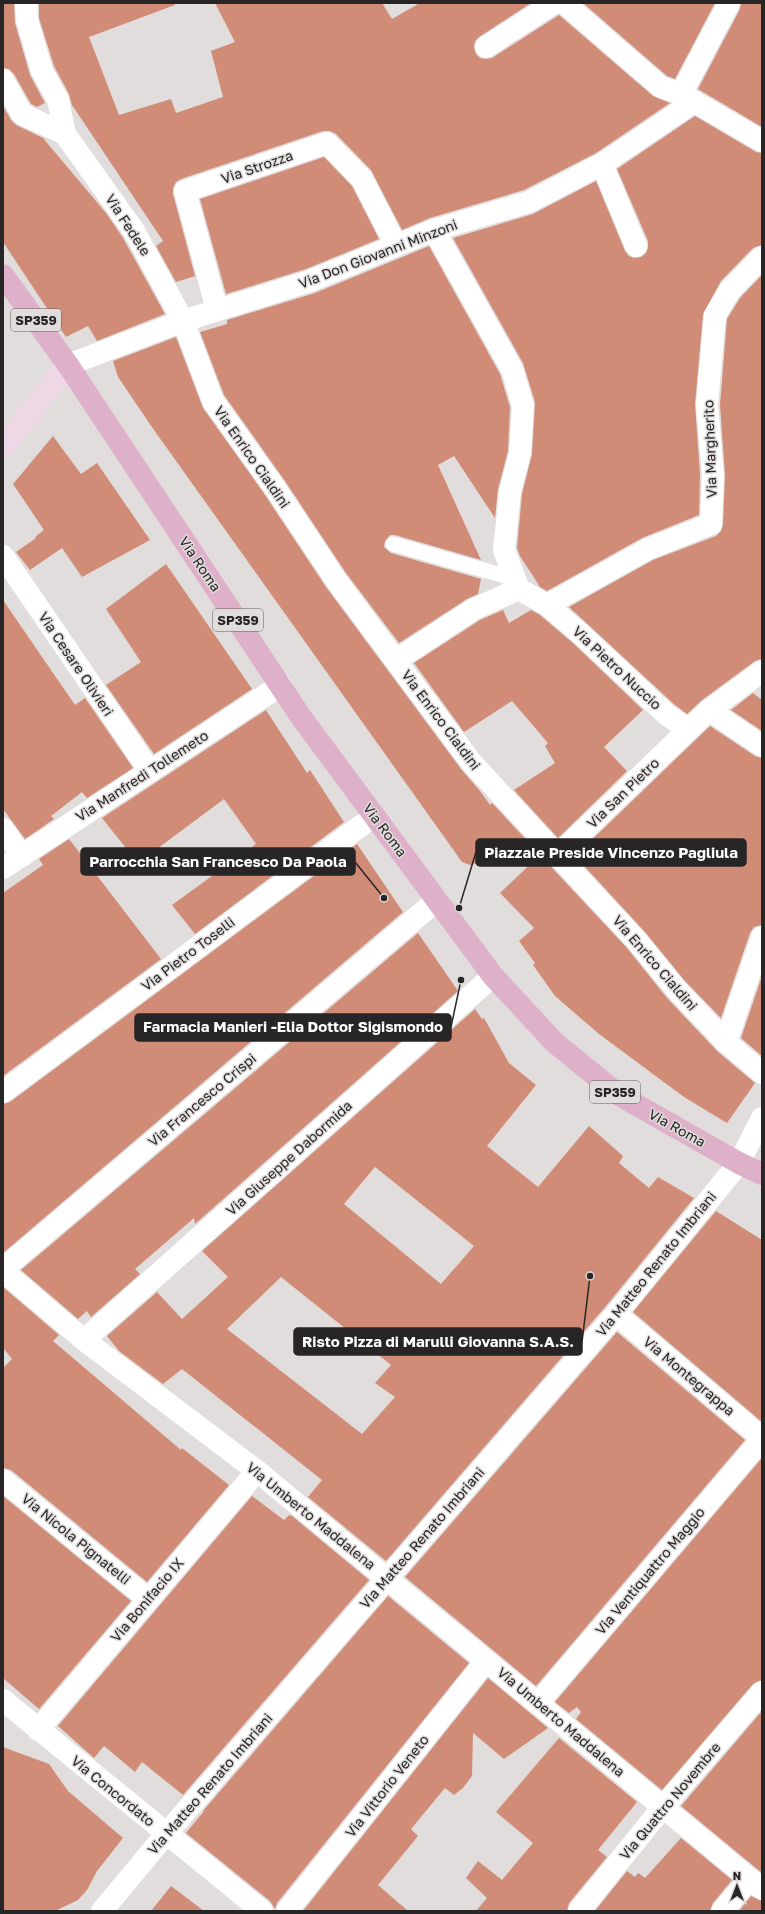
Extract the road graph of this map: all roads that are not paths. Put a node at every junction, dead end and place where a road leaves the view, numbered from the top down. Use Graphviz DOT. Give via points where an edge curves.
graph roads {
  1 [pos="26,3"];
  2 [pos="554,3"];
  3 [pos="564,3"];
  4 [pos="729,3"];
  5 [pos="486,47"];
  6 [pos="3,80"];
  7 [pos="688,98"];
  8 [pos="65,134"];
  9 [pos="762,141"];
  10 [pos="602,164"];
  11 [pos="434,230"];
  12 [pos="396,245"];
  13 [pos="636,246"];
  14 [pos="762,257"];
  15 [pos="3,275"];
  16 [pos="217,310"];
  17 [pos="183,321"];
  18 [pos="68,365"];
  19 [pos="3,446"];
  20 [pos="393,544"];
  21 [pos="3,556"];
  22 [pos="517,584"];
  23 [pos="547,605"];
  24 [pos="396,660"];
  25 [pos="762,671"];
  26 [pos="281,685"];
  27 [pos="709,710"];
  28 [pos="688,729"];
  29 [pos="762,746"];
  30 [pos="150,771"];
  31 [pos="374,816"];
  32 [pos="3,829"];
  33 [pos="22,856"];
  34 [pos="557,856"];
  35 [pos="3,868"];
  36 [pos="437,900"];
  37 [pos="762,938"];
  38 [pos="494,976"];
  39 [pos="726,1042"];
  40 [pos="762,1073"];
  41 [pos="3,1092"];
  42 [pos="762,1118"];
  43 [pos="739,1163"];
  44 [pos="762,1174"];
  45 [pos="3,1270"];
  46 [pos="616,1314"];
  47 [pos="84,1340"];
  48 [pos="762,1439"];
  49 [pos="256,1471"];
  50 [pos="3,1480"];
  51 [pos="387,1579"];
  52 [pos="148,1599"];
  53 [pos="486,1661"];
  54 [pos="762,1692"];
  55 [pos="3,1700"];
  56 [pos="538,1703"];
  57 [pos="38,1730"];
  58 [pos="663,1807"];
  59 [pos="166,1834"];
  60 [pos="756,1884"];
  61 [pos="102,1911"];
  62 [pos="262,1911"];
  63 [pos="287,1911"];
  64 [pos="579,1911"];
  65 [pos="722,1911"];
  1 -- 8 [label="street" via="29,28 42,71 58,100"];
  2 -- 5 [label="street"];
  3 -- 7 [label="street" via="660,87"];
  4 -- 7 [label="street"];
  6 -- 8 [label="street" via="22,114"];
  7 -- 9 [label="street"];
  7 -- 10 [label="street, Via Don Giovanni Minzoni"];
  8 -- 17 [label="street, Via Fedele" via="134,231"];
  10 -- 11 [label="street, Via Don Giovanni Minzoni" via="530,202"];
  10 -- 13 [label="street"];
  11 -- 12 [label="street, Via Don Giovanni Minzoni"];
  11 -- 22 [label="street" via="512,369 523,406 520,453 510,492 504,550"];
  12 -- 16 [label="street, Via Don Giovanni Minzoni" via="310,281"];
  12 -- 16 [label="street, Via Strozza" via="362,179 327,143 185,191"];
  14 -- 23 [label="street, Via Margherito" via="730,290 715,315 707,405 713,475 710,524 648,549"];
  15 -- 18 [label="main road, Via Roma / SP359"];
  16 -- 17 [label="street, Via Don Giovanni Minzoni"];
  17 -- 18 [label="street, Via Don Giovanni Minzoni"];
  17 -- 24 [label="street, Via Enrico Cialdini" via="213,401 336,580"];
  18 -- 19 [label="main road"];
  18 -- 26 [label="main road, Via Roma / SP359"];
  20 -- 22 [label="lane"];
  21 -- 30 [label="street, Via Cesare Olivieri"];
  22 -- 23 [label="street, Via Pietro Nuccio"];
  22 -- 24 [label="street"];
  23 -- 28 [label="street, Via Pietro Nuccio" via="667,715"];
  24 -- 34 [label="street, Via Enrico Cialdini" via="471,762"];
  25 -- 27 [label="street, Via San Pietro"];
  26 -- 30 [label="street, Via Manfredi Tollemeto"];
  26 -- 31 [label="main road, Via Roma / SP359" via="301,717"];
  27 -- 28 [label="street, Via San Pietro"];
  27 -- 29 [label="street"];
  28 -- 34 [label="street, Via San Pietro"];
  30 -- 33 [label="street, Via Manfredi Tollemeto"];
  31 -- 36 [label="main road, Via Roma / SP359"];
  31 -- 41 [label="street, Via Pietro Toselli"];
  32 -- 33 [label="street"];
  33 -- 35 [label="street, Via Manfredi Tollemeto"];
  34 -- 39 [label="street, Via Enrico Cialdini"];
  36 -- 38 [label="main road, SP359"];
  36 -- 45 [label="street, Via Francesco Crispi"];
  37 -- 39 [label="street"];
  38 -- 43 [label="main road, Via Roma / SP359" via="554,1042 619,1095"];
  38 -- 47 [label="street, Via Giuseppe Dabormida"];
  39 -- 40 [label="street, Via Enrico Cialdini"];
  42 -- 43 [label="street, Via Matteo Renato Imbriani"];
  43 -- 44 [label="main road, Via Roma / SP359"];
  43 -- 46 [label="street, Via Matteo Renato Imbriani"];
  45 -- 47 [label="street, Via Umberto Maddalena"];
  46 -- 48 [label="street, Via Montegrappa"];
  46 -- 51 [label="street, Via Matteo Renato Imbriani"];
  47 -- 49 [label="street, Via Umberto Maddalena"];
  48 -- 56 [label="street, Via Ventiquattro Maggio"];
  49 -- 51 [label="street, Via Umberto Maddalena"];
  49 -- 52 [label="street, Via Bonifacio IX"];
  50 -- 52 [label="street, Via Nicola Pignatelli"];
  51 -- 53 [label="street, Via Umberto Maddalena"];
  51 -- 59 [label="street, Via Matteo Renato Imbriani"];
  52 -- 57 [label="street, Via Bonifacio IX"];
  53 -- 56 [label="street, Via Umberto Maddalena"];
  53 -- 63 [label="street, Via Vittorio Veneto"];
  54 -- 58 [label="street, Via Quattro Novembre"];
  55 -- 57 [label="street, Via Concordato"];
  56 -- 58 [label="street, Via Umberto Maddalena"];
  57 -- 59 [label="street, Via Concordato"];
  58 -- 60 [label="street, Via Umberto Maddalena"];
  58 -- 64 [label="street, Via Quattro Novembre"];
  59 -- 61 [label="street, Via Matteo Renato Imbriani"];
  59 -- 62 [label="street, Via Concordato"];
  60 -- 65 [label="street"];
}
